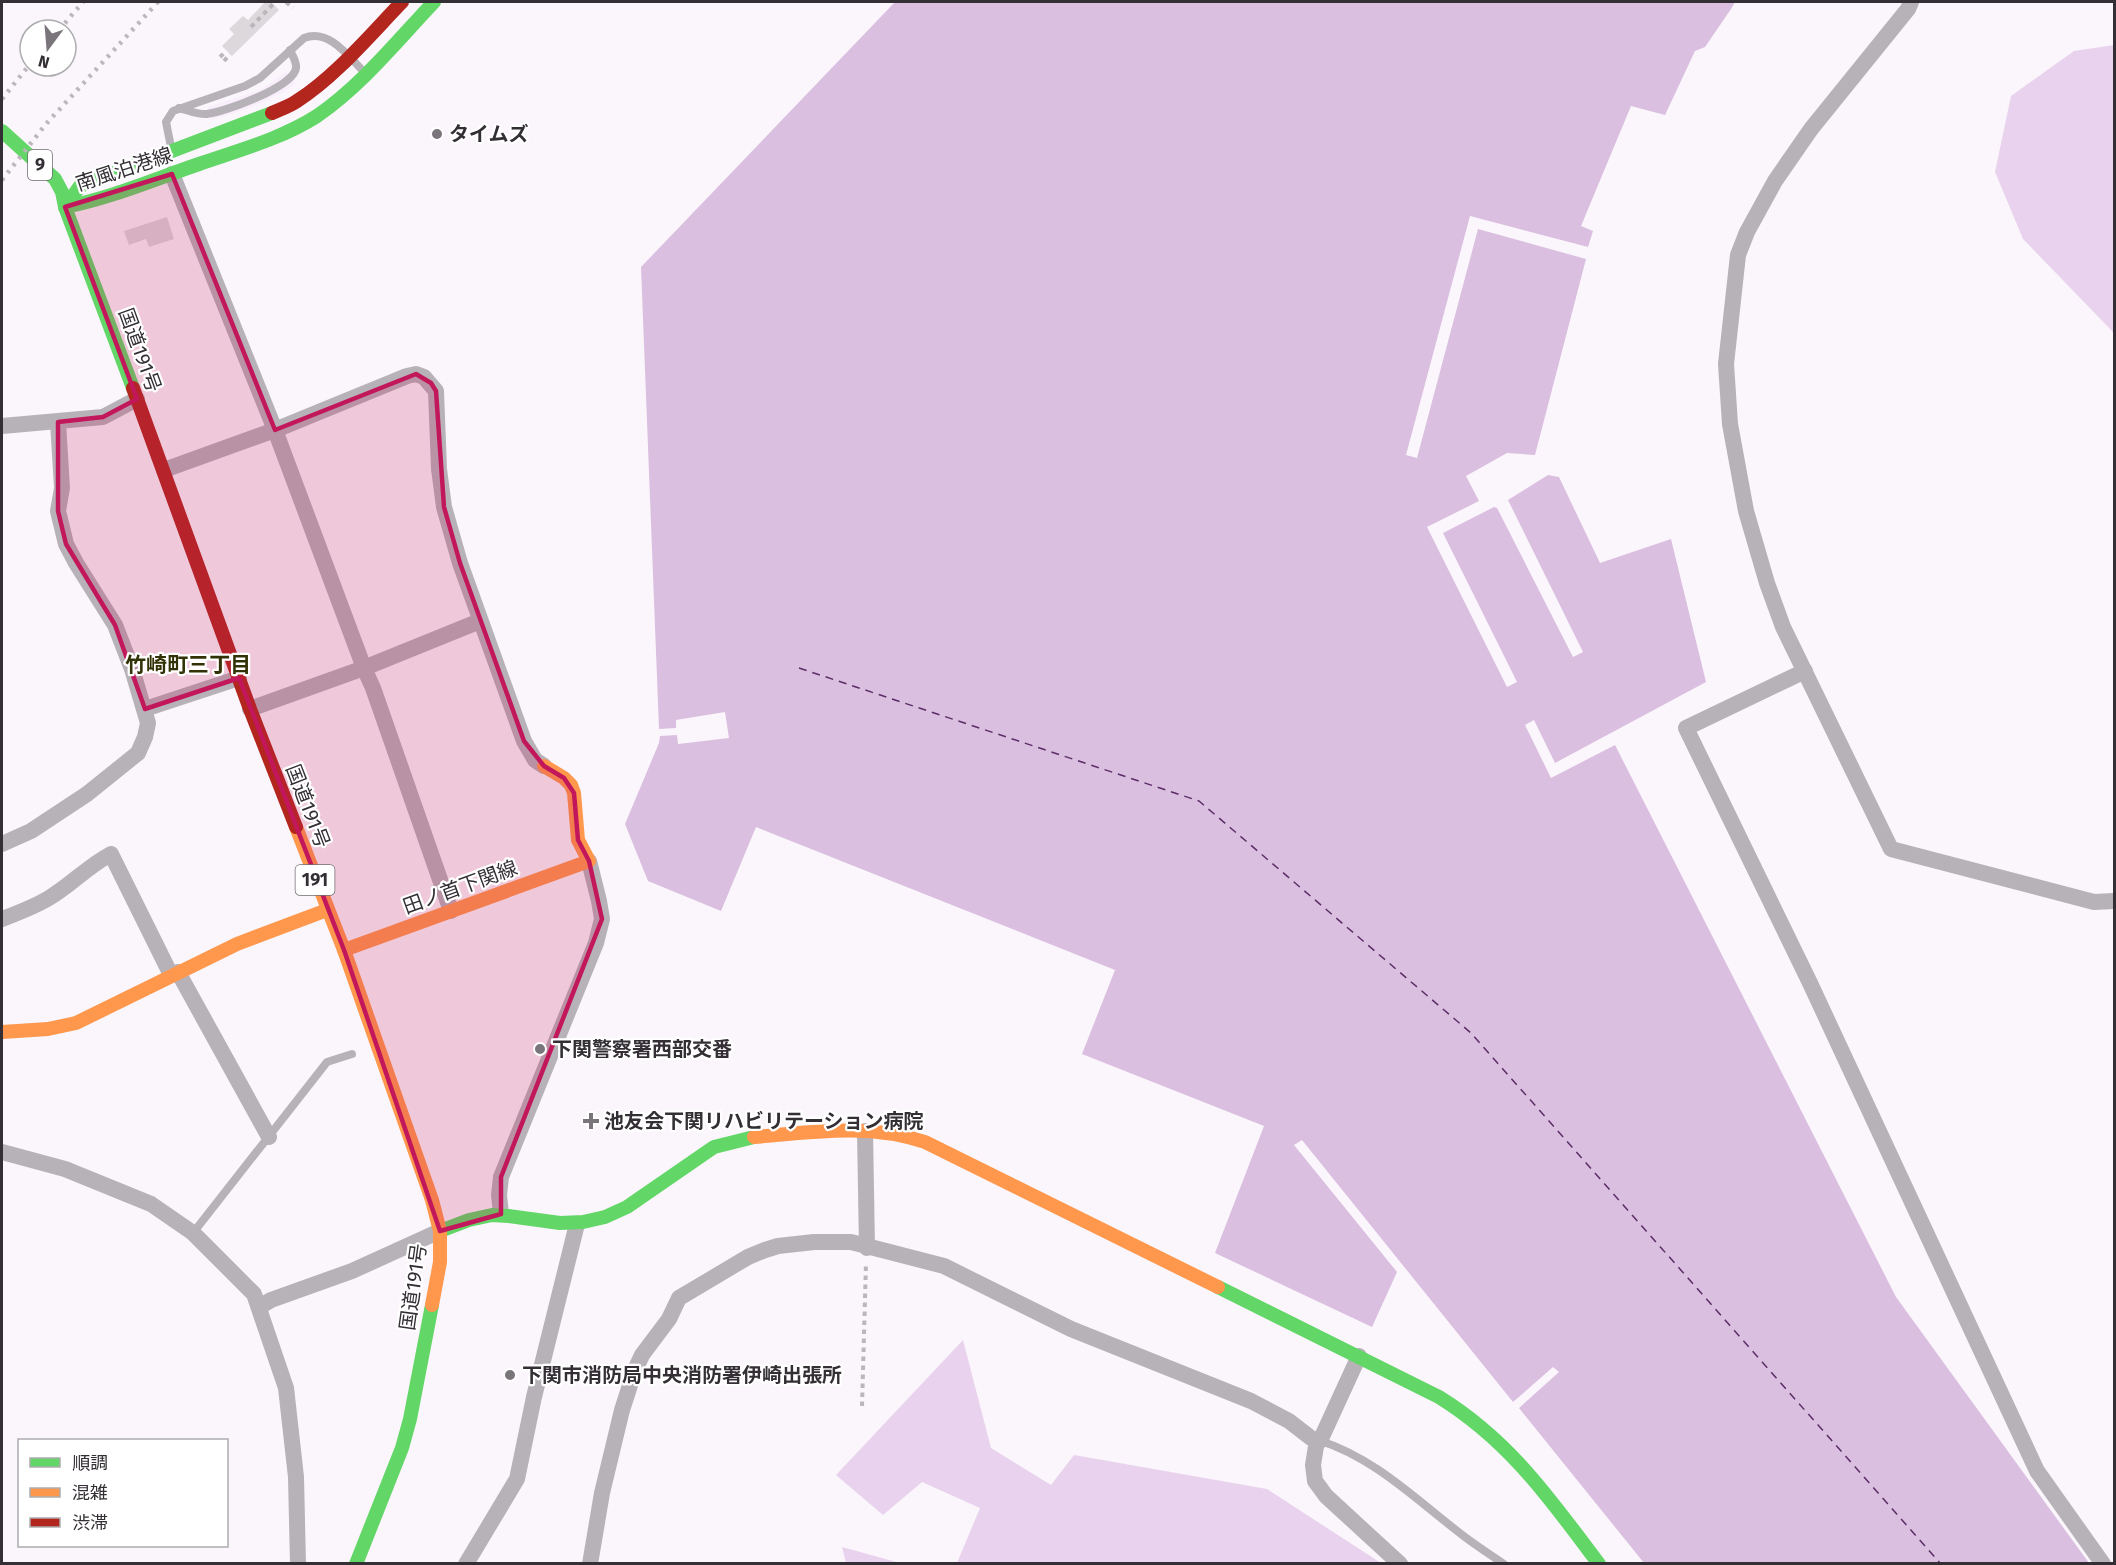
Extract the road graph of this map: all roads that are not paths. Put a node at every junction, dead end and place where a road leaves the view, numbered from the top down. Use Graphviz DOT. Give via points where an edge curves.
graph roads {
  1 [pos="402,2"];
  2 [pos="434,2"];
  3 [pos="1911,2"];
  4 [pos="290,50"];
  5 [pos="349,57"];
  6 [pos="365,73"];
  7 [pos="179,108"];
  8 [pos="2,130"];
  9 [pos="264,142"];
  10 [pos="221,146"];
  11 [pos="177,154"];
  12 [pos="172,174"];
  13 [pos="49,198"];
  14 [pos="65,207"];
  15 [pos="137,399"];
  16 [pos="58,422"];
  17 [pos="2,426"];
  18 [pos="275,430"];
  19 [pos="164,470"];
  20 [pos="480,621"];
  21 [pos="364,668"];
  22 [pos="1805,671"];
  23 [pos="238,678"];
  24 [pos="145,709"];
  25 [pos="250,710"];
  26 [pos="544,766"];
  27 [pos="2,844"];
  28 [pos="589,861"];
  29 [pos="2115,901"];
  30 [pos="327,910"];
  31 [pos="451,910"];
  32 [pos="2,919"];
  33 [pos="344,950"];
  34 [pos="175,973"];
  35 [pos="2,1032"];
  36 [pos="352,1054"];
  37 [pos="865,1131"];
  38 [pos="269,1137"];
  39 [pos="2,1152"];
  40 [pos="501,1214"];
  41 [pos="577,1224"];
  42 [pos="440,1231"];
  43 [pos="193,1233"];
  44 [pos="867,1248"];
  45 [pos="260,1307"];
  46 [pos="1359,1356"];
  47 [pos="1319,1440"];
  48 [pos="298,1563"];
  49 [pos="356,1563"];
  50 [pos="466,1563"];
  51 [pos="590,1563"];
  52 [pos="1400,1563"];
  53 [pos="1504,1563"];
  54 [pos="1599,1563"];
  55 [pos="2103,1563"];
  1 -- 5 [label="main road, 南風泊港線"];
  2 -- 6 [label="main road, 南風泊港線"];
  3 -- 22 [label="street" via="1775,181 1738,255 1726,364 1730,423 1746,511 1767,583"];
  4 -- 5 [label="lane" via="304,38 318,35 331,40"];
  4 -- 7 [label="lane" via="260,78 245,86"];
  4 -- 7 [label="lane" via="296,67 294,74 275,89 205,114"];
  5 -- 6 [label="lane"];
  5 -- 11 [label="main road, 南風泊港線" via="314,88 280,110"];
  6 -- 9 [label="main road, 南風泊港線" via="317,115"];
  7 -- 11 [label="lane" via="166,122"];
  8 -- 14 [label="main road, 9" via="55,179"];
  9 -- 10 [label="lane"];
  9 -- 12 [label="main road, 南風泊港線"];
  11 -- 14 [label="main road, 南風泊港線" via="81,186"];
  12 -- 14 [label="main road, 南風泊港線" via="100,200"];
  12 -- 18 [label="street"];
  13 -- 14 [label="main road, 9"];
  14 -- 15 [label="main road, 国道191号 / 191"];
  15 -- 16 [label="street" via="103,417"];
  15 -- 19 [label="main road, 国道191号 / 191"];
  16 -- 17 [label="street"];
  16 -- 24 [label="street" via="62,488 58,511 66,544 115,625"];
  18 -- 19 [label="street"];
  18 -- 20 [label="street" via="406,376 416,374 431,383 436,391 444,507"];
  18 -- 21 [label="street"];
  19 -- 23 [label="main road, 国道191号 / 191"];
  20 -- 21 [label="street"];
  20 -- 26 [label="street" via="524,741"];
  21 -- 25 [label="street"];
  21 -- 31 [label="street"];
  22 -- 29 [label="street" via="1891,849 2094,902"];
  22 -- 55 [label="street" via="1686,728 1810,983 2037,1471"];
  23 -- 24 [label="street"];
  23 -- 25 [label="main road, 国道191号 / 191"];
  24 -- 27 [label="street" via="148,723 138,753 87,794 31,831"];
  25 -- 30 [label="main road, 国道191号 / 191"];
  26 -- 28 [label="main road" via="571,785 578,840"];
  28 -- 31 [label="main road, 田ノ首下関線"];
  28 -- 40 [label="street" via="602,919 596,943 501,1177"];
  30 -- 33 [label="main road, 国道191号 / 191"];
  30 -- 34 [label="main road" via="237,944"];
  31 -- 33 [label="main road, 田ノ首下関線"];
  32 -- 34 [label="street" via="51,897 111,854"];
  33 -- 42 [label="main road, 国道191号 / 191"];
  34 -- 35 [label="main road" via="76,1023"];
  34 -- 38 [label="street"];
  36 -- 38 [label="lane" via="327,1062"];
  37 -- 41 [label="main road" via="751,1137 714,1147 615,1215"];
  37 -- 44 [label="street"];
  37 -- 46 [label="main road" via="905,1135 925,1142"];
  38 -- 43 [label="lane"];
  39 -- 43 [label="street" via="65,1169 133,1196"];
  40 -- 41 [label="main road" via="538,1222"];
  40 -- 42 [label="main road"];
  41 -- 50 [label="street" via="518,1479"];
  42 -- 45 [label="street"];
  42 -- 49 [label="main road, 国道191号 / 191" via="440,1262 410,1419"];
  43 -- 45 [label="street" via="254,1293"];
  44 -- 47 [label="street" via="944,1266 1071,1329 1251,1401"];
  44 -- 51 [label="street" via="837,1241 778,1246 748,1257 679,1298 634,1370 602,1493"];
  45 -- 48 [label="street" via="286,1388 296,1477"];
  46 -- 47 [label="street"];
  46 -- 54 [label="main road" via="1473,1419 1540,1487"];
  47 -- 52 [label="street" via="1313,1465 1315,1481 1326,1496"];
  47 -- 53 [label="lane" via="1371,1464"];
}
